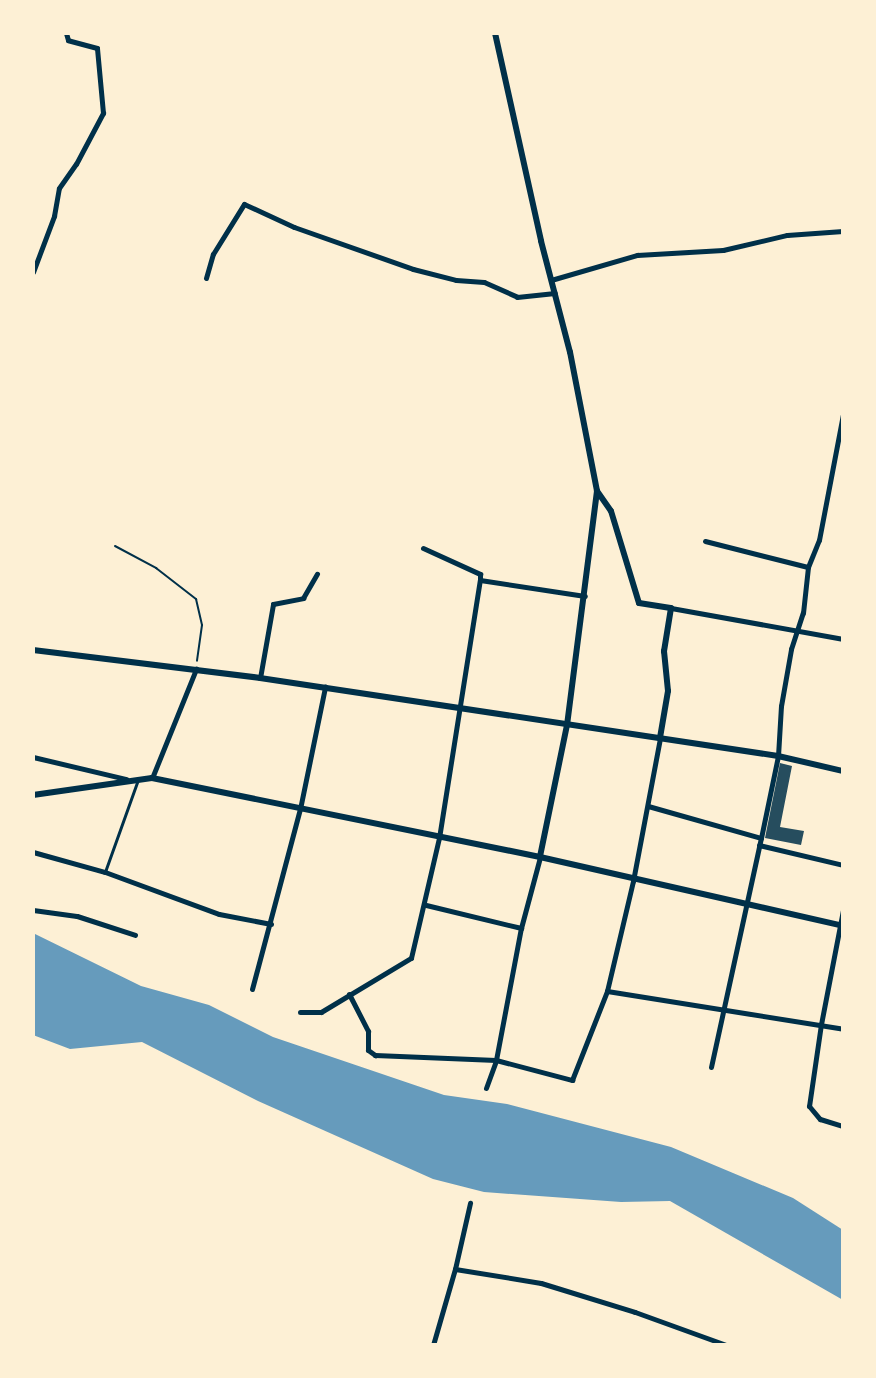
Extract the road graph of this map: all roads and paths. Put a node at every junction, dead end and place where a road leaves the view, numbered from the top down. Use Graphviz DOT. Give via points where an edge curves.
graph roads {
  1 [pos="66,33"];
  2 [pos="495,33"];
  3 [pos="843,231"];
  4 [pos="33,272"];
  5 [pos="206,278"];
  6 [pos="551,279"];
  7 [pos="555,293"];
  8 [pos="843,414"];
  9 [pos="597,491"];
  10 [pos="705,541"];
  11 [pos="115,546"];
  12 [pos="423,548"];
  13 [pos="808,567"];
  14 [pos="317,575"];
  15 [pos="480,580"];
  16 [pos="584,596"];
  17 [pos="671,608"];
  18 [pos="796,631"];
  19 [pos="843,639"];
  20 [pos="33,650"];
  21 [pos="196,669"];
  22 [pos="260,678"];
  23 [pos="325,687"];
  24 [pos="462,708"];
  25 [pos="568,725"];
  26 [pos="660,738"];
  27 [pos="778,756"];
  28 [pos="33,757"];
  29 [pos="843,771"];
  30 [pos="139,778"];
  31 [pos="152,778"];
  32 [pos="126,779"];
  33 [pos="33,795"];
  34 [pos="648,806"];
  35 [pos="300,809"];
  36 [pos="439,838"];
  37 [pos="761,838"];
  38 [pos="759,845"];
  39 [pos="33,852"];
  40 [pos="540,857"];
  41 [pos="843,865"];
  42 [pos="105,872"];
  43 [pos="633,881"];
  44 [pos="426,905"];
  45 [pos="745,906"];
  46 [pos="33,910"];
  47 [pos="843,910"];
  48 [pos="271,924"];
  49 [pos="841,926"];
  50 [pos="521,928"];
  51 [pos="135,935"];
  52 [pos="252,989"];
  53 [pos="607,991"];
  54 [pos="349,994"];
  55 [pos="723,1008"];
  56 [pos="300,1012"];
  57 [pos="821,1024"];
  58 [pos="843,1029"];
  59 [pos="496,1059"];
  60 [pos="710,1067"];
  61 [pos="486,1088"];
  62 [pos="843,1126"];
  63 [pos="470,1203"];
  64 [pos="456,1269"];
  65 [pos="433,1345"];
  66 [pos="726,1345"];
  1 -- 4 [label="street" via="68,40 97,48 103,113 59,188 54,216"];
  2 -- 6 [label="street"];
  3 -- 6 [label="street" via="787,235 723,250 637,255"];
  5 -- 7 [label="street" via="213,254 244,204 294,227 413,269 484,282 517,297"];
  6 -- 7 [label="street"];
  7 -- 9 [label="street"];
  8 -- 13 [label="street" via="819,540"];
  9 -- 16 [label="street"];
  9 -- 17 [label="street" via="611,511 639,603"];
  10 -- 13 [label="street"];
  11 -- 21 [label="path" via="156,568 196,599 202,625"];
  12 -- 15 [label="street" via="480,574"];
  13 -- 18 [label="street" via="803,613"];
  14 -- 22 [label="street" via="303,598 273,604"];
  15 -- 16 [label="street"];
  15 -- 24 [label="street"];
  16 -- 25 [label="street"];
  17 -- 18 [label="street"];
  17 -- 26 [label="street" via="664,651 668,691"];
  18 -- 19 [label="street"];
  18 -- 27 [label="street" via="780,706"];
  20 -- 21 [label="street"];
  21 -- 22 [label="street"];
  21 -- 31 [label="street"];
  22 -- 23 [label="street"];
  23 -- 24 [label="street"];
  23 -- 35 [label="street"];
  24 -- 25 [label="street"];
  24 -- 36 [label="street"];
  25 -- 26 [label="street"];
  25 -- 40 [label="street"];
  26 -- 27 [label="street"];
  26 -- 34 [label="street"];
  27 -- 29 [label="street"];
  27 -- 37 [label="street"];
  28 -- 32 [label="street"];
  30 -- 31 [label="street"];
  30 -- 32 [label="street"];
  30 -- 42 [label="lane"];
  31 -- 35 [label="street"];
  32 -- 33 [label="street" via="92,789"];
  34 -- 37 [label="street"];
  34 -- 43 [label="street"];
  35 -- 36 [label="street"];
  35 -- 48 [label="street"];
  36 -- 40 [label="street"];
  36 -- 44 [label="street"];
  37 -- 38 [label="street"];
  38 -- 41 [label="street"];
  38 -- 45 [label="street"];
  39 -- 42 [label="street"];
  40 -- 43 [label="street"];
  40 -- 50 [label="street"];
  42 -- 48 [label="street" via="219,914"];
  43 -- 45 [label="street"];
  43 -- 53 [label="street"];
  44 -- 50 [label="street"];
  44 -- 54 [label="street" via="411,957"];
  45 -- 49 [label="street"];
  45 -- 55 [label="street"];
  46 -- 51 [label="street" via="77,916"];
  47 -- 49 [label="street"];
  48 -- 52 [label="street"];
  49 -- 57 [label="street"];
  50 -- 59 [label="street"];
  53 -- 55 [label="street"];
  53 -- 59 [label="street" via="572,1080"];
  54 -- 56 [label="street" via="321,1012"];
  54 -- 59 [label="street" via="368,1031 368,1051 375,1055"];
  55 -- 57 [label="street"];
  55 -- 60 [label="street"];
  57 -- 58 [label="street"];
  57 -- 62 [label="street" via="809,1106 820,1119"];
  59 -- 61 [label="street"];
  63 -- 64 [label="street"];
  64 -- 65 [label="street"];
  64 -- 66 [label="street" via="541,1283"];
}
